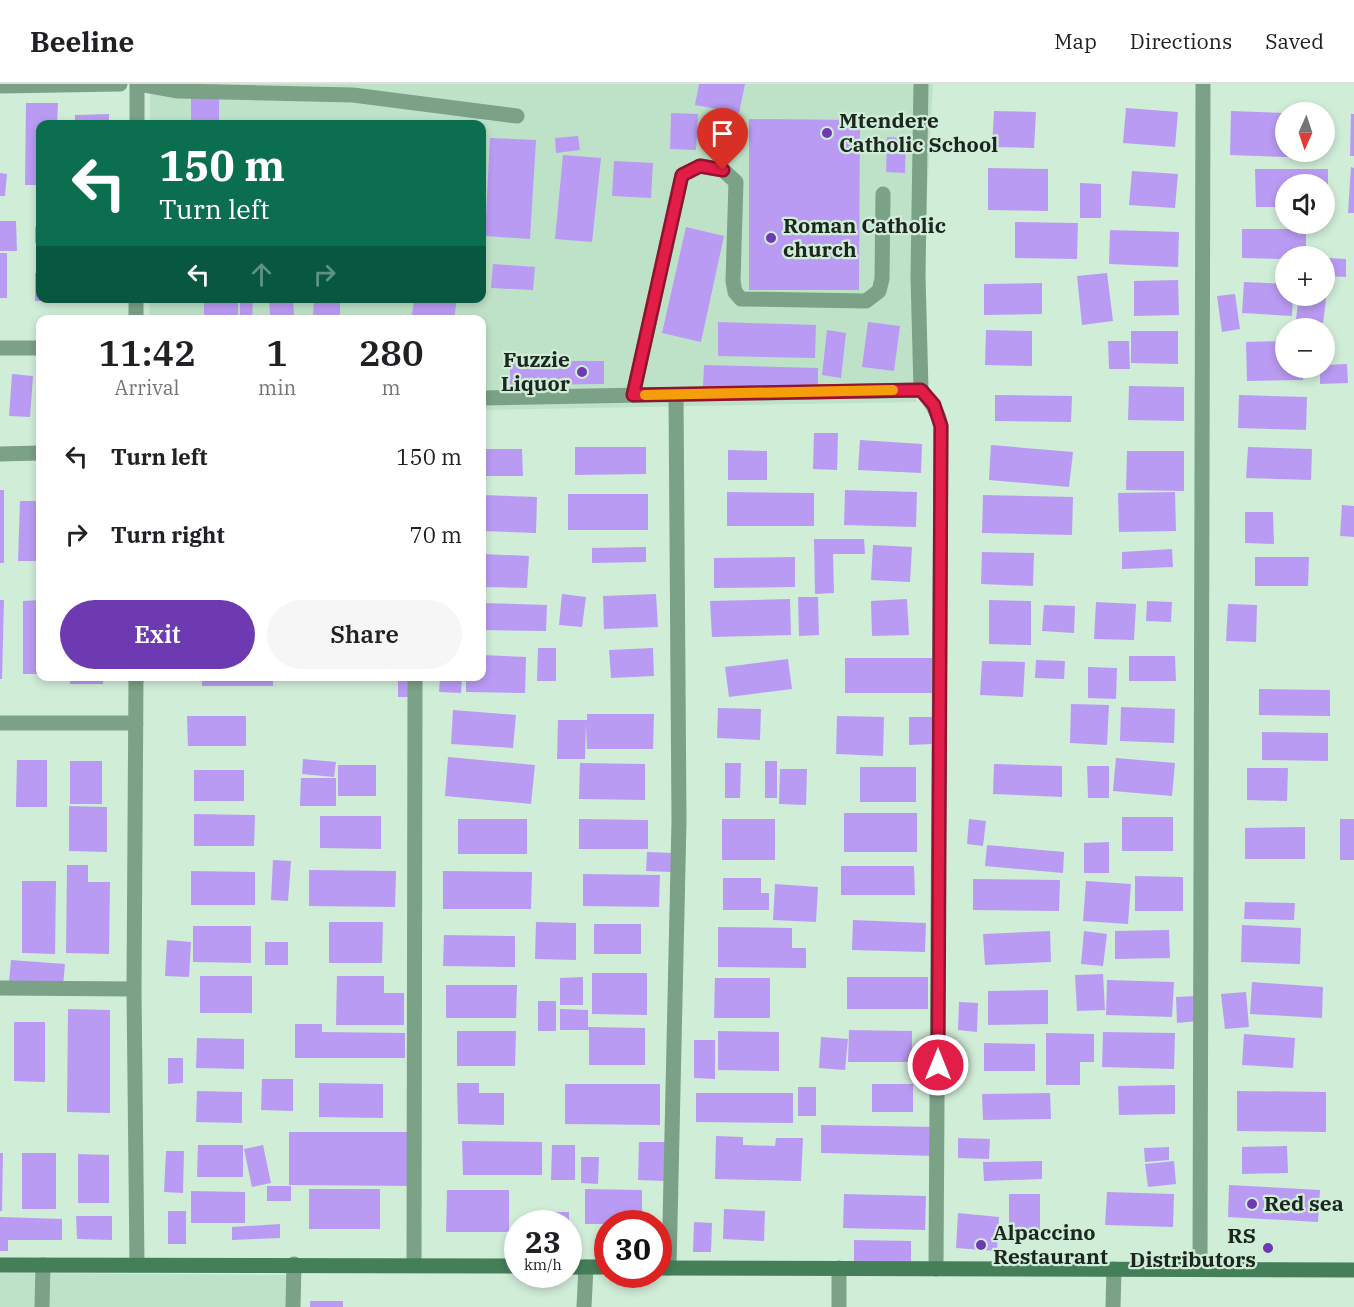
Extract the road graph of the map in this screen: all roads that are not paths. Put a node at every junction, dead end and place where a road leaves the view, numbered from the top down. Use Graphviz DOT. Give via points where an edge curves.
graph roads {
  1 [pos="120,84"];
  2 [pos="138,84"];
  3 [pos="921,84"];
  4 [pos="1203,84"];
  5 [pos="0,86"];
  6 [pos="517,116"];
  7 [pos="137,120"];
  8 [pos="883,194"];
  9 [pos="0,348"];
  10 [pos="36,348"];
  11 [pos="921,390"];
  12 [pos="633,395"];
  13 [pos="676,395"];
  14 [pos="486,398"];
  15 [pos="36,453"];
  16 [pos="0,454"];
  17 [pos="136,681"];
  18 [pos="415,681"];
  19 [pos="0,723"];
  20 [pos="136,723"];
  21 [pos="0,988"];
  22 [pos="134,989"];
  23 [pos="666,1210"];
  24 [pos="294,1264"];
  25 [pos="0,1265"];
  26 [pos="43,1265"];
  27 [pos="414,1265"];
  28 [pos="137,1266"];
  29 [pos="504,1266"];
  30 [pos="582,1267"];
  31 [pos="586,1267"];
  32 [pos="594,1267"];
  33 [pos="672,1268"];
  34 [pos="839,1268"];
  35 [pos="1200,1268"];
  36 [pos="936,1269"];
  37 [pos="1113,1269"];
  38 [pos="1354,1270"];
  39 [pos="42,1307"];
  40 [pos="293,1307"];
  41 [pos="584,1307"];
  42 [pos="838,1307"];
  43 [pos="1113,1307"];
  1 -- 5 [label="street"];
  2 -- 6 [label="street" via="178,91 353,95"];
  2 -- 7 [label="street"];
  3 -- 11 [label="street"];
  4 -- 35 [label="street"];
  8 -- 12 [label="street" via="882,279 879,291 866,301 741,299 733,281 736,182 723,170 700,166 682,175"];
  9 -- 10 [label="street"];
  11 -- 13 [label="street"];
  11 -- 36 [label="street" via="934,405 941,426"];
  12 -- 13 [label="street"];
  12 -- 14 [label="street"];
  13 -- 23 [label="street" via="679,821"];
  15 -- 16 [label="street"];
  17 -- 20 [label="street"];
  18 -- 27 [label="street"];
  19 -- 20 [label="street"];
  20 -- 22 [label="street"];
  21 -- 22 [label="street"];
  22 -- 28 [label="street"];
  24 -- 27 [label="main road"];
  24 -- 28 [label="main road"];
  24 -- 40 [label="street"];
  25 -- 26 [label="main road"];
  26 -- 28 [label="main road"];
  26 -- 39 [label="street"];
  27 -- 29 [label="main road"];
  30 -- 31 [label="main road"];
  31 -- 32 [label="main road"];
  31 -- 41 [label="street"];
  33 -- 34 [label="main road"];
  34 -- 36 [label="main road"];
  34 -- 42 [label="street"];
  35 -- 37 [label="main road"];
  35 -- 38 [label="main road"];
  36 -- 37 [label="main road"];
  37 -- 43 [label="street"];
}
